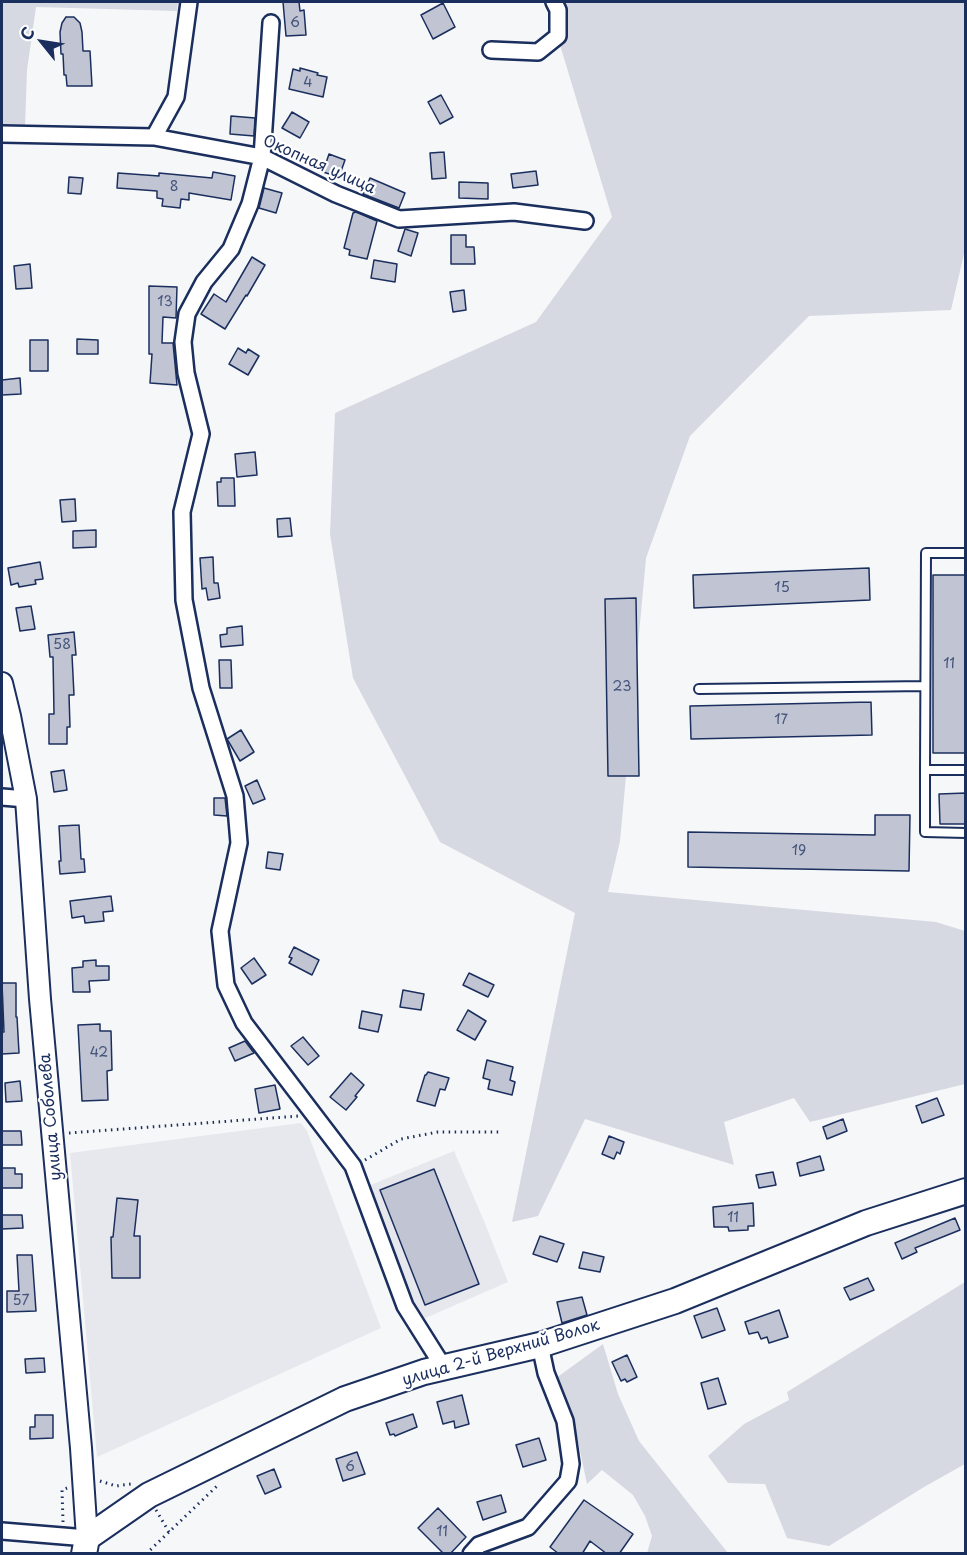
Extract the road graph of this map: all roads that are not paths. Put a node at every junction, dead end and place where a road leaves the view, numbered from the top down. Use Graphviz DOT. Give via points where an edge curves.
graph roads {
  1 [pos="189,2"];
  2 [pos="554,2"];
  3 [pos="271,23"];
  4 [pos="491,50"];
  5 [pos="2,134"];
  6 [pos="154,137"];
  7 [pos="262,157"];
  8 [pos="585,221"];
  9 [pos="966,553"];
  10 [pos="2,682"];
  11 [pos="925,686"];
  12 [pos="699,689"];
  13 [pos="925,770"];
  14 [pos="966,770"];
  15 [pos="2,797"];
  16 [pos="26,798"];
  17 [pos="966,832"];
  18 [pos="966,1191"];
  19 [pos="540,1345"];
  20 [pos="444,1368"];
  21 [pos="2,1531"];
  22 [pos="85,1546"];
  23 [pos="471,1554"];
  1 -- 6 [label="street" via="176,97"];
  2 -- 4 [label="street" via="558,10 558,36 538,52"];
  3 -- 7 [label="street"];
  5 -- 6 [label="street, Окопная улица"];
  6 -- 7 [label="street, Окопная улица"];
  7 -- 8 [label="street, Окопная улица" via="336,194 399,219 514,212"];
  7 -- 20 [label="street" via="250,204 231,249 204,282 187,314 183,342 186,373 201,434 182,512 184,600 201,688 235,796 239,843 220,931 226,985 244,1023 353,1166 405,1306"];
  9 -- 11 [label="lane" via="926,553"];
  10 -- 16 [label="street, улица Соболева"];
  11 -- 12 [label="lane"];
  11 -- 13 [label="lane"];
  13 -- 14 [label="lane"];
  13 -- 17 [label="lane" via="925,832"];
  15 -- 16 [label="street"];
  16 -- 22 [label="street, улица Соболева" via="81,1448"];
  18 -- 19 [label="main road, улица 2-й Верхний Волок" via="866,1223 675,1301"];
  19 -- 20 [label="main road, улица 2-й Верхний Волок"];
  19 -- 23 [label="street" via="546,1373 565,1421 571,1464 568,1481 528,1527 479,1545"];
  20 -- 22 [label="main road, улица 2-й Верхний Волок" via="345,1399 149,1495"];
  21 -- 22 [label="street"];
}
